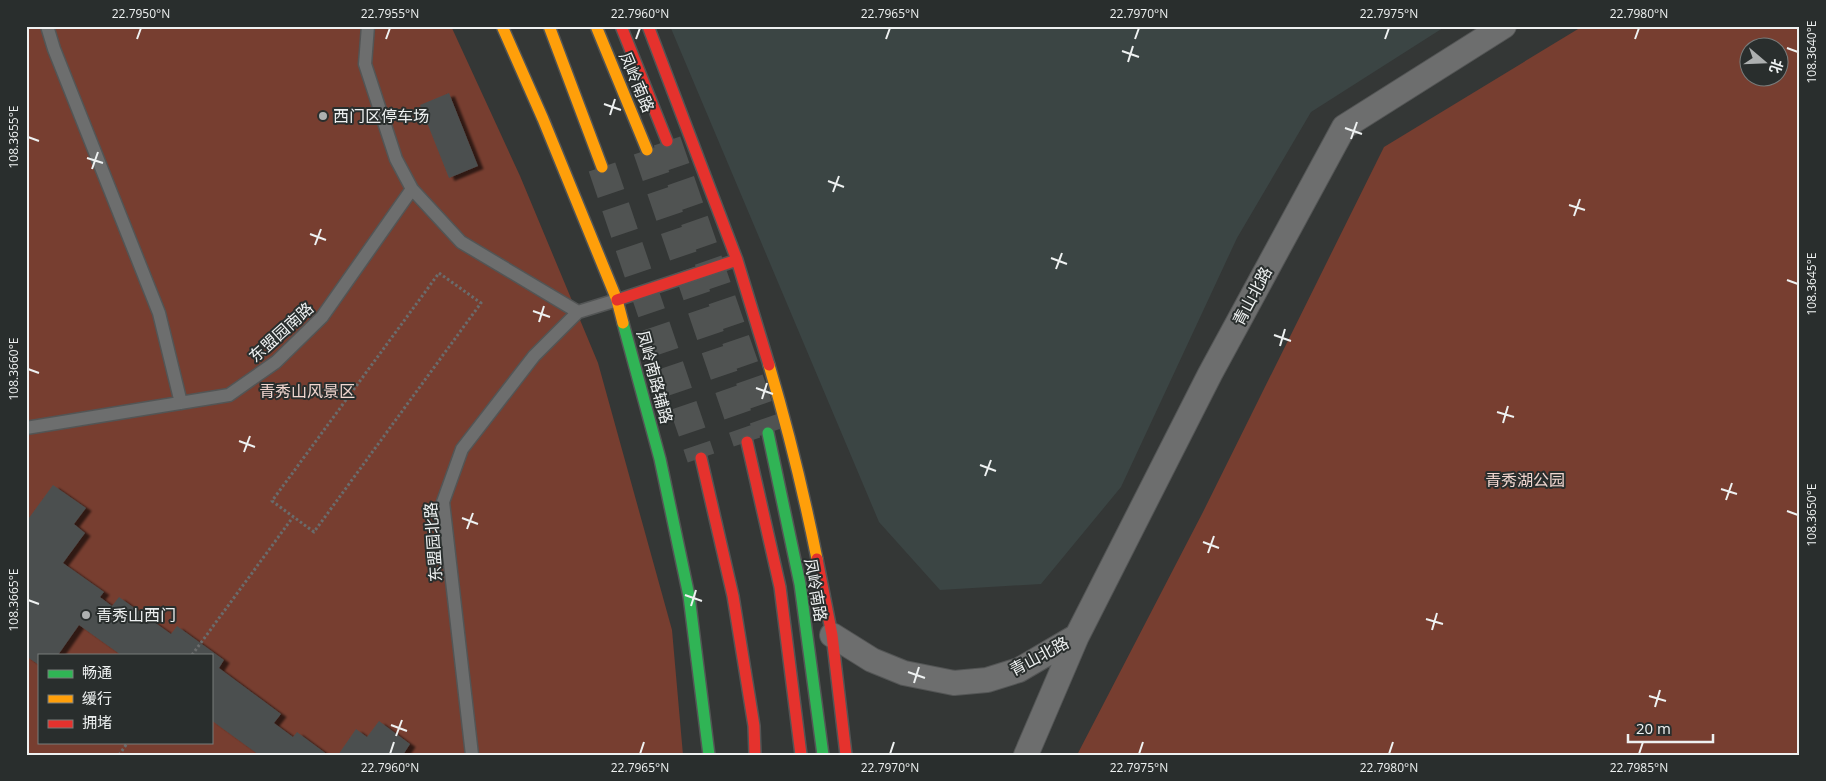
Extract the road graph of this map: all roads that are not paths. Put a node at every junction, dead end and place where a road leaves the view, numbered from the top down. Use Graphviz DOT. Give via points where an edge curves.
graph roads {
  1 [pos="48,26"];
  2 [pos="368,26"];
  3 [pos="502,26"];
  4 [pos="542,26"];
  5 [pos="549,26"];
  6 [pos="596,26"];
  7 [pos="621,26"];
  8 [pos="648,26"];
  9 [pos="1504,26"];
  10 [pos="563,63"];
  11 [pos="667,141"];
  12 [pos="648,150"];
  13 [pos="602,167"];
  14 [pos="412,189"];
  15 [pos="737,260"];
  16 [pos="618,300"];
  17 [pos="578,312"];
  18 [pos="181,403"];
  19 [pos="26,428"];
  20 [pos="768,433"];
  21 [pos="746,442"];
  22 [pos="701,458"];
  23 [pos="832,635"];
  24 [pos="1077,636"];
  25 [pos="472,755"];
  26 [pos="709,755"];
  27 [pos="756,755"];
  28 [pos="801,755"];
  29 [pos="823,755"];
  30 [pos="846,755"];
  31 [pos="1026,755"];
  1 -- 18 [label="lane" via="54,49 159,313"];
  2 -- 14 [label="lane" via="365,64 396,158"];
  3 -- 16 [label="street, 凤岭南路辅路"];
  4 -- 10 [label="street"];
  5 -- 10 [label="street"];
  6 -- 12 [label="street, 凤岭南路"];
  7 -- 11 [label="street, 凤岭南路"];
  8 -- 15 [label="street"];
  9 -- 24 [label="street, 青山北路" via="1344,127 1210,374"];
  10 -- 13 [label="street"];
  14 -- 17 [label="lane" via="461,242"];
  14 -- 18 [label="lane, 东盟园南路" via="322,317 276,362 229,394"];
  15 -- 16 [label="street"];
  15 -- 23 [label="street" via="785,421 810,520"];
  16 -- 17 [label="lane"];
  16 -- 26 [label="street, 凤岭南路辅路" via="660,459 689,596"];
  17 -- 25 [label="lane, 东盟园北路" via="534,356 462,449 443,502"];
  18 -- 19 [label="lane, 东盟园南路"];
  20 -- 29 [label="street, 凤岭南路" via="800,584"];
  21 -- 28 [label="street" via="780,588"];
  22 -- 27 [label="street" via="734,596"];
  23 -- 24 [label="street, 青山北路" via="872,660 896,670 954,682 987,680 1020,670"];
  23 -- 30 [label="street"];
  24 -- 31 [label="street, 青山北路"];
}
